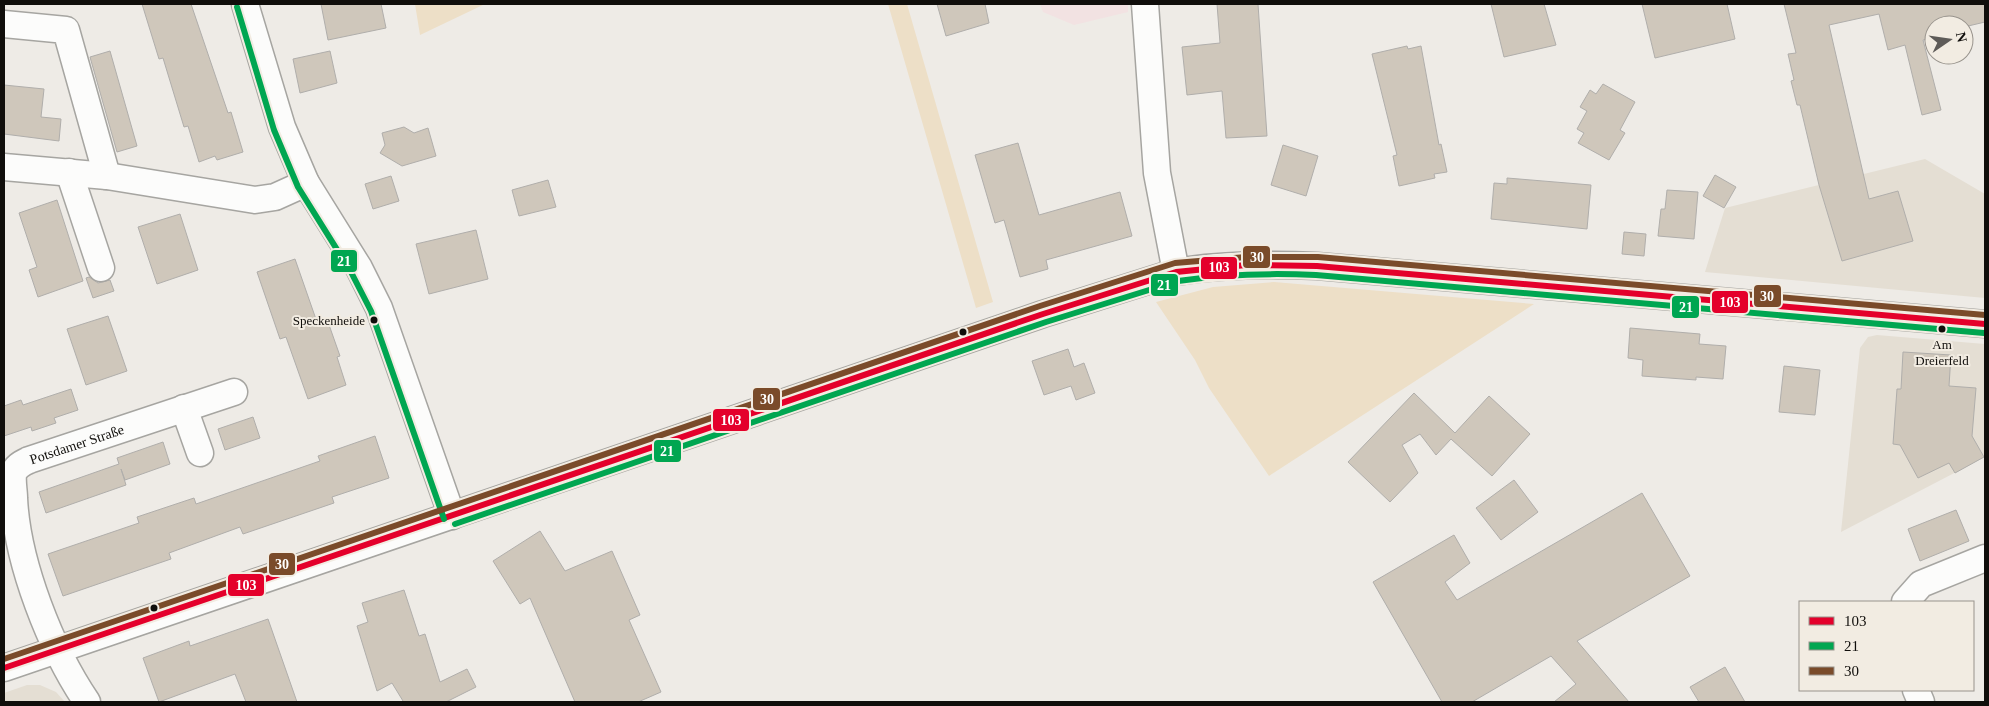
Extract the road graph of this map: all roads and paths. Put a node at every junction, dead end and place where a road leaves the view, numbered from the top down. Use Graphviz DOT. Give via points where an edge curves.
graph roads {
  1 [pos="245,4"];
  2 [pos="1145,4"];
  3 [pos="4,24"];
  4 [pos="4,167"];
  5 [pos="69,172"];
  6 [pos="107,176"];
  7 [pos="306,183"];
  8 [pos="101,268"];
  9 [pos="1176,272"];
  10 [pos="1985,324"];
  11 [pos="234,392"];
  12 [pos="184,408"];
  13 [pos="200,454"];
  14 [pos="452,516"];
  15 [pos="1985,558"];
  16 [pos="1906,601"];
  17 [pos="58,650"];
  18 [pos="4,668"];
  19 [pos="87,702"];
  1 -- 7 [label="street" via="282,127"];
  2 -- 9 [label="street" via="1157,173"];
  3 -- 6 [label="street" via="66,30"];
  4 -- 5 [label="street"];
  5 -- 6 [label="street"];
  5 -- 8 [label="street"];
  6 -- 7 [label="street" via="255,200 275,197"];
  7 -- 14 [label="street" via="359,268 379,308"];
  9 -- 10 [label="street" via="1272,264 1317,266"];
  9 -- 14 [label="street" via="1043,314"];
  11 -- 12 [label="street, Potsdamer Straße"];
  12 -- 13 [label="street"];
  12 -- 17 [label="street, Potsdamer Straße" via="29,460 18,466 13,474 22,551 45,622"];
  14 -- 17 [label="street"];
  15 -- 16 [label="street" via="1921,584"];
  17 -- 18 [label="street"];
  17 -- 19 [label="street"];
}
